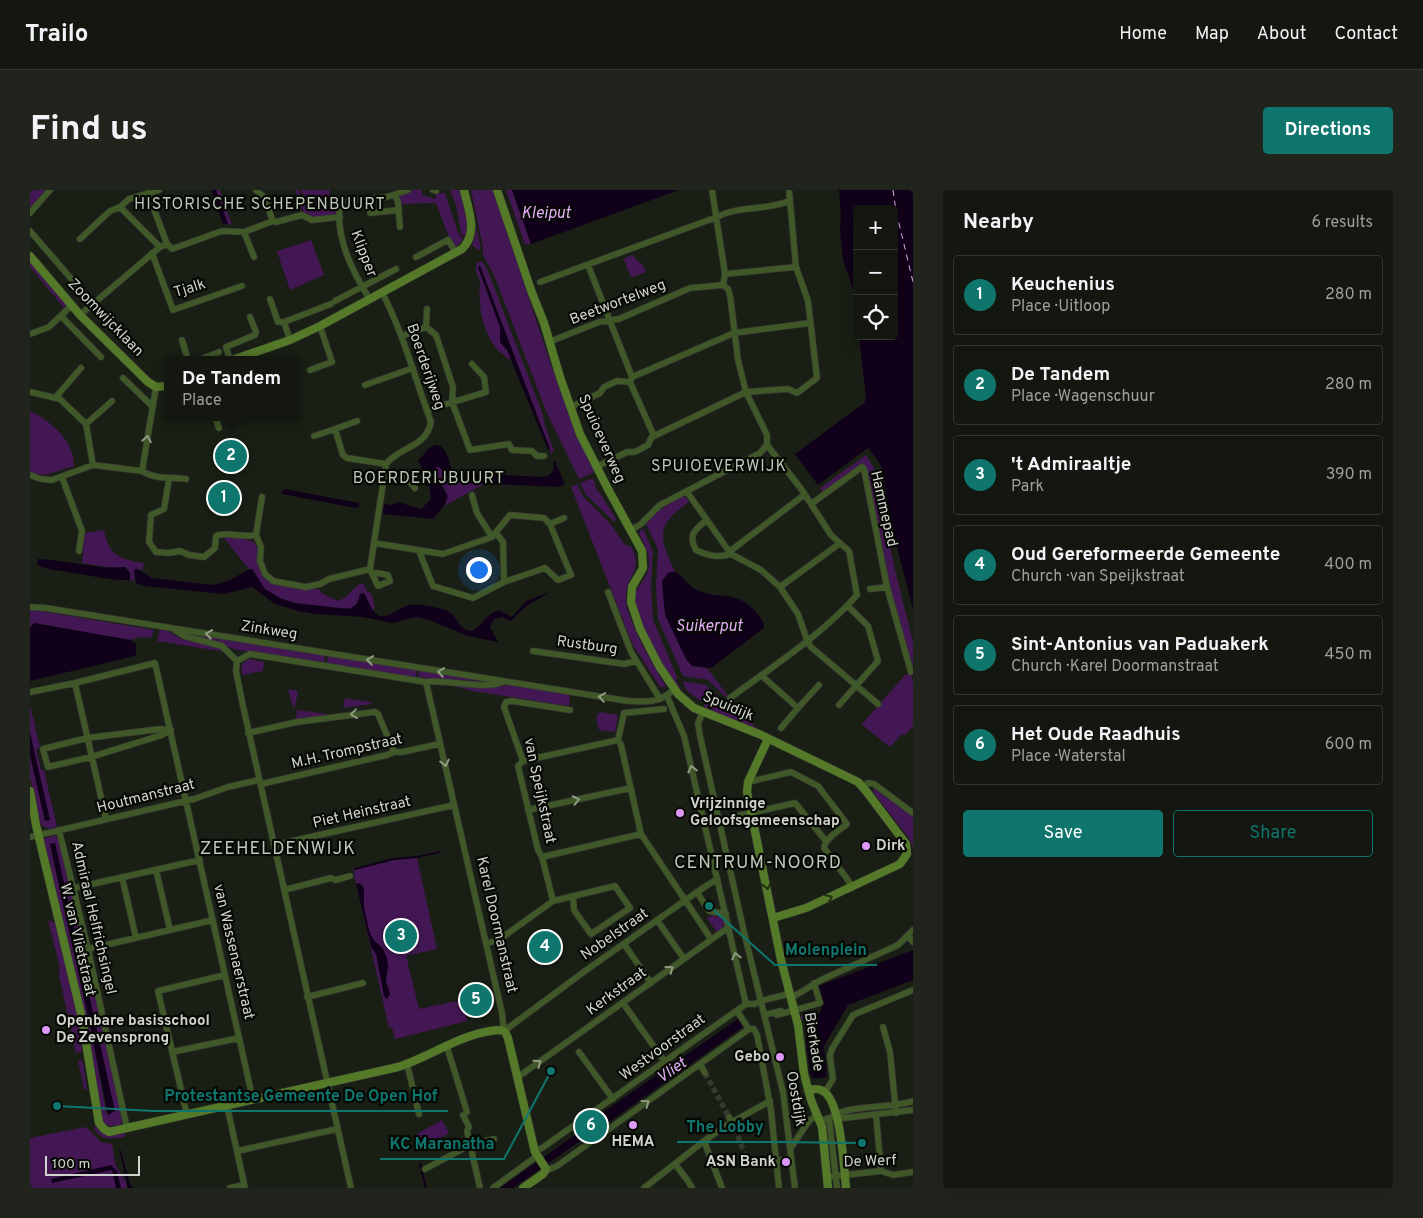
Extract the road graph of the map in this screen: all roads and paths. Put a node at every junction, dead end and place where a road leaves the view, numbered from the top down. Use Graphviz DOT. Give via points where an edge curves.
graph roads {
  1 [pos="50,190"];
  2 [pos="160,190"];
  3 [pos="256,190"];
  4 [pos="408,190"];
  5 [pos="464,190"];
  6 [pos="497,190"];
  7 [pos="712,190"];
  8 [pos="789,190"];
  9 [pos="148,193"];
  10 [pos="395,195"];
  11 [pos="789,201"];
  12 [pos="120,207"];
  13 [pos="399,210"];
  14 [pos="30,212"];
  15 [pos="370,213"];
  16 [pos="717,217"];
  17 [pos="340,218"];
  18 [pos="273,221"];
  19 [pos="400,227"];
  20 [pos="30,231"];
  21 [pos="244,232"];
  22 [pos="80,239"];
  23 [pos="167,244"];
  24 [pos="160,247"];
  25 [pos="456,252"];
  26 [pos="152,253"];
  27 [pos="30,256"];
  28 [pos="416,257"];
  29 [pos="254,258"];
  30 [pos="588,265"];
  31 [pos="796,267"];
  32 [pos="396,268"];
  33 [pos="726,274"];
  34 [pos="540,282"];
  35 [pos="724,285"];
  36 [pos="242,286"];
  37 [pos="362,287"];
  38 [pos="382,292"];
  39 [pos="369,298"];
  40 [pos="270,299"];
  41 [pos="92,304"];
  42 [pos="72,305"];
  43 [pos="427,309"];
  44 [pos="80,315"];
  45 [pos="62,316"];
  46 [pos="250,317"];
  47 [pos="610,320"];
  48 [pos="284,322"];
  49 [pos="810,324"];
  50 [pos="320,326"];
  51 [pos="426,327"];
  52 [pos="734,332"];
  53 [pos="30,334"];
  54 [pos="402,336"];
  55 [pos="182,340"];
  56 [pos="290,340"];
  57 [pos="549,342"];
  58 [pos="219,352"];
  59 [pos="136,353"];
  60 [pos="187,356"];
  61 [pos="209,356"];
  62 [pos="229,356"];
  63 [pos="243,356"];
  64 [pos="100,357"];
  65 [pos="472,364"];
  66 [pos="81,368"];
  67 [pos="413,368"];
  68 [pos="310,370"];
  69 [pos="123,378"];
  70 [pos="631,380"];
  71 [pos="365,385"];
  72 [pos="164,386"];
  73 [pos="156,387"];
  74 [pos="30,392"];
  75 [pos="746,392"];
  76 [pos="55,398"];
  77 [pos="112,401"];
  78 [pos="452,402"];
  79 [pos="153,407"];
  80 [pos="570,407"];
  81 [pos="427,410"];
  82 [pos="216,421"];
  83 [pos="357,421"];
  84 [pos="86,424"];
  85 [pos="219,428"];
  86 [pos="335,428"];
  87 [pos="314,436"];
  88 [pos="654,436"];
  89 [pos="767,445"];
  90 [pos="544,456"];
  91 [pos="386,464"];
  92 [pos="94,465"];
  93 [pos="596,467"];
  94 [pos="142,471"];
  95 [pos="385,473"];
  96 [pos="30,476"];
  97 [pos="62,477"];
  98 [pos="169,479"];
  99 [pos="186,479"];
  100 [pos="415,488"];
  101 [pos="687,492"];
  102 [pos="472,495"];
  103 [pos="804,495"];
  104 [pos="262,498"];
  105 [pos="811,504"];
  106 [pos="564,518"];
  107 [pos="706,520"];
  108 [pos="550,524"];
  109 [pos="631,530"];
  110 [pos="256,535"];
  111 [pos="494,535"];
  112 [pos="374,543"];
  113 [pos="839,544"];
  114 [pos="79,551"];
  115 [pos="419,551"];
  116 [pos="730,553"];
  117 [pos="504,582"];
  118 [pos="780,587"];
  119 [pos="887,587"];
  120 [pos="870,589"];
  121 [pos="608,592"];
  122 [pos="848,606"];
  123 [pos="30,608"];
  124 [pos="174,629"];
  125 [pos="807,640"];
  126 [pos="533,651"];
  127 [pos="237,661"];
  128 [pos="636,661"];
  129 [pos="911,672"];
  130 [pos="761,675"];
  131 [pos="426,682"];
  132 [pos="503,682"];
  133 [pos="75,683"];
  134 [pos="819,685"];
  135 [pos="855,686"];
  136 [pos="674,689"];
  137 [pos="30,692"];
  138 [pos="667,696"];
  139 [pos="730,698"];
  140 [pos="660,699"];
  141 [pos="878,704"];
  142 [pos="839,705"];
  143 [pos="798,708"];
  144 [pos="570,710"];
  145 [pos="664,710"];
  146 [pos="702,715"];
  147 [pos="781,728"];
  148 [pos="171,730"];
  149 [pos="248,733"];
  150 [pos="87,738"];
  151 [pos="768,739"];
  152 [pos="618,740"];
  153 [pos="439,744"];
  154 [pos="394,752"];
  155 [pos="91,758"];
  156 [pos="523,761"];
  157 [pos="260,782"];
  158 [pos="748,782"];
  159 [pos="863,787"];
  160 [pos="631,788"];
  161 [pos="30,791"];
  162 [pos="186,800"];
  163 [pos="454,805"];
  164 [pos="528,810"];
  165 [pos="752,813"];
  166 [pos="913,813"];
  167 [pos="106,819"];
  168 [pos="719,820"];
  169 [pos="59,830"];
  170 [pos="641,834"];
  171 [pos="34,836"];
  172 [pos="826,841"];
  173 [pos="274,845"];
  174 [pos="910,856"];
  175 [pos="542,857"];
  176 [pos="200,860"];
  177 [pos="156,870"];
  178 [pos="350,876"];
  179 [pos="122,877"];
  180 [pos="717,879"];
  181 [pos="74,888"];
  182 [pos="852,888"];
  183 [pos="284,890"];
  184 [pos="697,892"];
  185 [pos="573,896"];
  186 [pos="553,900"];
  187 [pos="684,901"];
  188 [pos="726,914"];
  189 [pos="773,918"];
  190 [pos="213,920"];
  191 [pos="657,920"];
  192 [pos="729,927"];
  193 [pos="170,930"];
  194 [pos="913,930"];
  195 [pos="908,936"];
  196 [pos="136,938"];
  197 [pos="711,940"];
  198 [pos="913,942"];
  199 [pos="486,944"];
  200 [pos="624,944"];
  201 [pos="88,949"];
  202 [pos="682,956"];
  203 [pos="225,975"];
  204 [pos="363,983"];
  205 [pos="651,983"];
  206 [pos="814,983"];
  207 [pos="913,990"];
  208 [pos="790,994"];
  209 [pos="307,997"];
  210 [pos="758,999"];
  211 [pos="622,1003"];
  212 [pos="746,1004"];
  213 [pos="789,1010"];
  214 [pos="737,1011"];
  215 [pos="764,1015"];
  216 [pos="883,1027"];
  217 [pos="749,1029"];
  218 [pos="504,1031"];
  219 [pos="768,1032"];
  220 [pos="757,1034"];
  221 [pos="239,1038"];
  222 [pos="447,1047"];
  223 [pos="172,1052"];
  224 [pos="579,1052"];
  225 [pos="665,1062"];
  226 [pos="407,1064"];
  227 [pos="700,1064"];
  228 [pos="705,1073"];
  229 [pos="518,1077"];
  230 [pos="327,1083"];
  231 [pos="808,1090"];
  232 [pos="825,1092"];
  233 [pos="613,1099"];
  234 [pos="253,1100"];
  235 [pos="770,1101"];
  236 [pos="913,1101"];
  237 [pos="895,1105"];
  238 [pos="226,1106"];
  239 [pos="913,1110"];
  240 [pos="594,1113"];
  241 [pos="896,1113"];
  242 [pos="419,1114"];
  243 [pos="187,1115"];
  244 [pos="876,1115"];
  245 [pos="818,1118"];
  246 [pos="832,1118"];
  247 [pos="127,1128"];
  248 [pos="337,1129"];
  249 [pos="606,1131"];
  250 [pos="494,1139"];
  251 [pos="704,1141"];
  252 [pos="470,1145"];
  253 [pos="790,1149"];
  254 [pos="237,1151"];
  255 [pos="537,1155"];
  256 [pos="778,1160"];
  257 [pos="767,1163"];
  258 [pos="675,1164"];
  259 [pos="425,1169"];
  260 [pos="545,1169"];
  261 [pos="881,1172"];
  262 [pos="913,1172"];
  263 [pos="845,1175"];
  264 [pos="831,1177"];
  265 [pos="245,1186"];
  266 [pos="230,1188"];
  267 [pos="351,1188"];
  268 [pos="480,1188"];
  269 [pos="493,1188"];
  270 [pos="523,1188"];
  271 [pos="644,1188"];
  272 [pos="692,1188"];
  273 [pos="722,1188"];
  274 [pos="778,1188"];
  275 [pos="795,1188"];
  276 [pos="828,1188"];
  277 [pos="837,1188"];
  278 [pos="846,1188"];
  1 -- 14 [label="street"];
  2 -- 9 [label="street"];
  3 -- 18 [label="street" via="264,197"];
  4 -- 10 [label="street, Klipper"];
  5 -- 25 [label="street" via="472,232 468,243"];
  6 -- 57 [label="street, Spuioeverweg"];
  7 -- 16 [label="street"];
  8 -- 11 [label="street"];
  9 -- 12 [label="street" via="128,199"];
  9 -- 23 [label="street"];
  10 -- 13 [label="street"];
  10 -- 17 [label="street, Klipper" via="340,203"];
  11 -- 16 [label="street" via="778,206 730,211"];
  11 -- 31 [label="street"];
  12 -- 22 [label="street" via="110,211"];
  12 -- 24 [label="street"];
  13 -- 15 [label="street, Klipper"];
  13 -- 19 [label="street"];
  16 -- 30 [label="street"];
  16 -- 33 [label="street"];
  17 -- 18 [label="street, Klipper" via="312,220 302,215"];
  17 -- 37 [label="street, Klipper" via="344,247"];
  18 -- 21 [label="street, Klipper"];
  20 -- 41 [label="street, Zoomwijcklaan"];
  21 -- 23 [label="street" via="222,231 172,248"];
  21 -- 29 [label="street"];
  23 -- 24 [label="street"];
  24 -- 26 [label="street"];
  25 -- 28 [label="street" via="448,240"];
  25 -- 38 [label="street"];
  26 -- 36 [label="street, Tjalk" via="173,310"];
  26 -- 41 [label="street"];
  27 -- 42 [label="street, Zoomwijcklaan"];
  30 -- 34 [label="street"];
  30 -- 47 [label="street"];
  31 -- 33 [label="street"];
  31 -- 49 [label="street" via="808,301"];
  32 -- 37 [label="street"];
  33 -- 35 [label="street"];
  35 -- 47 [label="street, Beetwortelweg" via="690,288"];
  35 -- 52 [label="street" via="730,295"];
  37 -- 39 [label="street, Klipper"];
  37 -- 48 [label="street"];
  38 -- 39 [label="street"];
  38 -- 54 [label="street, Boerderijweg"];
  39 -- 50 [label="street"];
  40 -- 48 [label="street" via="278,322"];
  41 -- 44 [label="street"];
  41 -- 59 [label="street, Zoomwijcklaan"];
  42 -- 44 [label="street, Zoomwijcklaan"];
  42 -- 45 [label="street"];
  43 -- 51 [label="street"];
  44 -- 73 [label="street, Zoomwijcklaan"];
  45 -- 53 [label="street" via="49,327"];
  45 -- 64 [label="street, Zoomwijcklaan"];
  46 -- 62 [label="street" via="255,335 226,347"];
  47 -- 57 [label="street, Beetwortelweg"];
  47 -- 70 [label="street"];
  48 -- 56 [label="street"];
  49 -- 52 [label="street"];
  49 -- 75 [label="street" via="816,378 797,392 788,389"];
  50 -- 56 [label="street"];
  50 -- 68 [label="street" via="332,362"];
  51 -- 54 [label="street"];
  51 -- 78 [label="street" via="436,334 453,387"];
  52 -- 70 [label="street"];
  52 -- 75 [label="street"];
  54 -- 67 [label="street, Boerderijweg"];
  55 -- 60 [label="street"];
  56 -- 63 [label="street"];
  57 -- 80 [label="street, Spuioeverweg"];
  58 -- 61 [label="street"];
  65 -- 78 [label="street" via="484,377 486,392"];
  66 -- 76 [label="street"];
  67 -- 71 [label="street"];
  67 -- 81 [label="street, Boerderijweg"];
  69 -- 79 [label="street, Zoomwijcklaan"];
  70 -- 80 [label="street" via="617,381"];
  70 -- 88 [label="street"];
  72 -- 73 [label="street"];
  73 -- 79 [label="street"];
  74 -- 76 [label="street"];
  75 -- 88 [label="street"];
  75 -- 89 [label="street" via="767,434"];
  76 -- 84 [label="street" via="60,398"];
  77 -- 84 [label="street"];
  78 -- 81 [label="street"];
  78 -- 90 [label="street" via="470,450 509,444 512,450 532,451 537,456"];
  94 -- 79 [label="street, one-way"];
  80 -- 93 [label="street, Spuioeverweg"];
  81 -- 91 [label="street, Boerderijweg" via="431,422 424,437"];
  82 -- 85 [label="street"];
  83 -- 86 [label="street"];
  84 -- 92 [label="street"];
  86 -- 87 [label="street"];
  86 -- 91 [label="street" via="343,455 347,458"];
  88 -- 93 [label="street" via="648,445 635,452 627,452"];
  89 -- 101 [label="street" via="760,453"];
  89 -- 103 [label="street"];
  91 -- 95 [label="street"];
  92 -- 94 [label="street"];
  92 -- 97 [label="street"];
  93 -- 109 [label="street, Spuioeverweg"];
  94 -- 98 [label="street" via="149,476"];
  95 -- 100 [label="street" via="401,477"];
  95 -- 112 [label="street"];
  96 -- 97 [label="street" via="52,480"];
  97 -- 114 [label="street" via="82,531"];
  98 -- 99 [label="street"];
  98 -- 110 [label="street" via="164,510 151,515 149,542 156,552 180,551 204,557 215,548 216,536 223,533 243,537"];
  101 -- 107 [label="street"];
  101 -- 109 [label="street" via="660,505"];
  102 -- 111 [label="street" via="477,513"];
  103 -- 105 [label="street"];
  103 -- 116 [label="street"];
  104 -- 110 [label="street"];
  105 -- 113 [label="street"];
  105 -- 119 [label="street, Hammepad" via="862,467 864,469"];
  106 -- 108 [label="street"];
  107 -- 116 [label="street"];
  107 -- 116 [label="street" via="692,535 696,550 709,556 722,557"];
  108 -- 111 [label="street" via="544,518 510,515"];
  108 -- 117 [label="street" via="571,575 558,580 545,568"];
  109 -- 136 [label="street, Spuioeverweg" via="644,560 642,571 631,590 631,606 646,643"];
  110 -- 112 [label="street" via="264,574 276,582 306,587 329,579 371,572"];
  111 -- 115 [label="street" via="443,554"];
  111 -- 117 [label="street" via="503,542"];
  112 -- 115 [label="street"];
  113 -- 118 [label="street"];
  113 -- 122 [label="street" via="849,550 857,595"];
  115 -- 117 [label="street" via="433,586 473,598"];
  116 -- 118 [label="street" via="761,570"];
  118 -- 125 [label="street" via="798,614"];
  119 -- 120 [label="street"];
  119 -- 129 [label="street"];
  121 -- 128 [label="street"];
  122 -- 125 [label="street"];
  122 -- 135 [label="street" via="868,626 878,661"];
  123 -- 124 [label="street, Zinkweg"];
  124 -- 127 [label="street" via="184,636 222,646"];
  132 -- 124 [label="street, Zinkweg, one-way"];
  125 -- 130 [label="street"];
  125 -- 135 [label="street"];
  126 -- 128 [label="street, Rustburg" via="624,664"];
  127 -- 131 [label="street, Zinkweg" via="250,654"];
  127 -- 149 [label="street"];
  128 -- 140 [label="street"];
  130 -- 139 [label="street"];
  130 -- 143 [label="street"];
  131 -- 132 [label="street, Zinkweg" via="498,685"];
  131 -- 153 [label="street, Karel Doormanstraat"];
  140 -- 132 [label="street, Zinkweg, one-way" via="638,702"];
  133 -- 137 [label="street"];
  133 -- 148 [label="street, van Wassenaerstraat" via="155,663"];
  133 -- 150 [label="street"];
  134 -- 143 [label="street"];
  135 -- 141 [label="street"];
  135 -- 142 [label="street"];
  136 -- 138 [label="street"];
  136 -- 146 [label="street, Spuidijk"];
  138 -- 140 [label="street"];
  180 -- 138 [label="street, one-way" via="684,736"];
  143 -- 147 [label="street"];
  144 -- 156 [label="street, van Speijkstraat" via="506,702 504,707"];
  145 -- 152 [label="street" via="624,713"];
  146 -- 151 [label="street, Spuidijk"];
  146 -- 168 [label="street, Oostdijk" via="698,723 700,736"];
  148 -- 150 [label="street" via="160,728"];
  148 -- 155 [label="street" via="162,736"];
  148 -- 162 [label="street, van Wassenaerstraat"];
  154 -- 149 [label="street, one-way" via="375,712 297,722"];
  149 -- 157 [label="street"];
  150 -- 155 [label="street"];
  150 -- 155 [label="street" via="43,749 48,767"];
  151 -- 158 [label="street"];
  151 -- 159 [label="street, Spuidijk"];
  152 -- 156 [label="street"];
  152 -- 160 [label="street"];
  153 -- 154 [label="street, M.H. Trompstraat"];
  153 -- 163 [label="street, Karel Doormanstraat, one-way"];
  154 -- 157 [label="street, M.H. Trompstraat"];
  155 -- 167 [label="street"];
  156 -- 164 [label="street, van Speijkstraat" via="518,766"];
  157 -- 162 [label="street, Houtmanstraat"];
  157 -- 173 [label="street"];
  158 -- 165 [label="street, Bierkade"];
  158 -- 172 [label="street" via="789,772 817,785 847,824"];
  159 -- 166 [label="street" via="872,783"];
  159 -- 174 [label="street, Spuidijk" via="904,840"];
  164 -- 160 [label="street, one-way"];
  160 -- 170 [label="street"];
  161 -- 171 [label="street, W. van Vlietstraat"];
  162 -- 167 [label="street, Houtmanstraat"];
  162 -- 176 [label="street, van Wassenaerstraat"];
  163 -- 173 [label="street, Piet Heinstraat"];
  163 -- 199 [label="street, Karel Doormanstraat"];
  164 -- 175 [label="street, van Speijkstraat"];
  165 -- 168 [label="street"];
  165 -- 172 [label="street" via="795,803"];
  165 -- 189 [label="street, Bierkade, one-way"];
  167 -- 169 [label="street, Houtmanstraat"];
  168 -- 210 [label="street, Oostdijk" via="740,923 746,932"];
  169 -- 171 [label="street, Houtmanstraat"];
  169 -- 181 [label="street, Admiraal Helfrichsingel"];
  170 -- 175 [label="street"];
  170 -- 187 [label="street"];
  171 -- 247 [label="street, W. van Vlietstraat" via="82,1018 100,1125 109,1132"];
  172 -- 182 [label="street" via="824,850"];
  173 -- 183 [label="street"];
  174 -- 182 [label="street"];
  175 -- 186 [label="street, van Speijkstraat"];
  176 -- 177 [label="street"];
  176 -- 190 [label="street, van Wassenaerstraat"];
  177 -- 179 [label="street"];
  177 -- 193 [label="street"];
  178 -- 183 [label="street"];
  179 -- 181 [label="street"];
  179 -- 196 [label="street"];
  180 -- 184 [label="street, Nobelstraat"];
  180 -- 188 [label="street"];
  181 -- 201 [label="street, Admiraal Helfrichsingel"];
  189 -- 182 [label="street, one-way"];
  183 -- 209 [label="street"];
  184 -- 187 [label="street, Nobelstraat"];
  184 -- 188 [label="street" via="709,911"];
  185 -- 185 [label="street" via="574,910 592,934 630,908 615,886"];
  185 -- 186 [label="street"];
  186 -- 199 [label="street" via="500,939"];
  187 -- 191 [label="street, Nobelstraat"];
  187 -- 197 [label="street"];
  188 -- 192 [label="street"];
  189 -- 208 [label="street, Bierkade"];
  190 -- 193 [label="street"];
  190 -- 203 [label="street, van Wassenaerstraat"];
  191 -- 200 [label="street, Nobelstraat"];
  191 -- 202 [label="street"];
  192 -- 197 [label="street, Kerkstraat"];
  212 -- 192 [label="street, one-way"];
  193 -- 196 [label="street"];
  194 -- 195 [label="street"];
  195 -- 198 [label="street"];
  195 -- 206 [label="street" via="898,945"];
  196 -- 201 [label="street"];
  205 -- 197 [label="street, Kerkstraat, one-way"];
  199 -- 218 [label="street, Karel Doormanstraat"];
  200 -- 205 [label="street"];
  200 -- 218 [label="street, Nobelstraat"];
  201 -- 247 [label="street, Admiraal Helfrichsingel"];
  203 -- 221 [label="street, van Wassenaerstraat"];
  203 -- 223 [label="street" via="158,991"];
  204 -- 209 [label="street"];
  205 -- 211 [label="street, Kerkstraat"];
  206 -- 208 [label="street"];
  206 -- 213 [label="street" via="820,1003"];
  207 -- 232 [label="street" via="852,1016 832,1049 833,1080"];
  208 -- 210 [label="street"];
  208 -- 213 [label="street, Bierkade"];
  209 -- 230 [label="street"];
  210 -- 212 [label="street" via="755,1004"];
  210 -- 215 [label="street, Oostdijk"];
  211 -- 225 [label="street"];
  229 -- 211 [label="street, Kerkstraat, one-way"];
  212 -- 214 [label="street, Westvoorstraat"];
  213 -- 215 [label="street"];
  213 -- 231 [label="street, Bierkade" via="799,1032 802,1068"];
  214 -- 217 [label="street"];
  214 -- 225 [label="street, Westvoorstraat"];
  215 -- 219 [label="street, Oostdijk"];
  216 -- 237 [label="street" via="890,1052"];
  217 -- 220 [label="street" via="754,1029"];
  217 -- 227 [label="street"];
  218 -- 222 [label="street" via="472,1036"];
  218 -- 229 [label="street, Karel Doormanstraat"];
  219 -- 220 [label="street"];
  219 -- 253 [label="street, Oostdijk" via="783,1092"];
  220 -- 235 [label="street"];
  221 -- 223 [label="street"];
  221 -- 234 [label="street, van Wassenaerstraat"];
  222 -- 226 [label="street"];
  222 -- 252 [label="street" via="469,1127"];
  223 -- 243 [label="street"];
  224 -- 233 [label="street"];
  225 -- 233 [label="street, Westvoorstraat"];
  226 -- 230 [label="street"];
  226 -- 242 [label="street"];
  227 -- 228 [label="street"];
  249 -- 227 [label="street, one-way"];
  229 -- 255 [label="street, Karel Doormanstraat"];
  230 -- 234 [label="street"];
  230 -- 248 [label="street"];
  231 -- 232 [label="street, Bierkade"];
  231 -- 245 [label="street, Bierkade"];
  232 -- 246 [label="street" via="830,1098"];
  233 -- 240 [label="street, Westvoorstraat"];
  234 -- 238 [label="street"];
  235 -- 251 [label="street"];
  235 -- 256 [label="street"];
  236 -- 237 [label="street"];
  237 -- 241 [label="street"];
  237 -- 246 [label="street" via="843,1111"];
  238 -- 243 [label="street"];
  238 -- 254 [label="street"];
  239 -- 241 [label="street"];
  240 -- 249 [label="street"];
  240 -- 255 [label="street, Westvoorstraat" via="542,1148"];
  241 -- 244 [label="street"];
  243 -- 247 [label="street"];
  244 -- 246 [label="street"];
  244 -- 261 [label="street"];
  245 -- 246 [label="street"];
  245 -- 253 [label="street" via="809,1121"];
  245 -- 264 [label="street, Bierkade"];
  246 -- 263 [label="street"];
  246 -- 264 [label="street"];
  248 -- 254 [label="street"];
  248 -- 267 [label="street"];
  249 -- 260 [label="street" via="555,1168"];
  250 -- 252 [label="street"];
  251 -- 258 [label="street"];
  251 -- 273 [label="street"];
  252 -- 259 [label="street"];
  252 -- 268 [label="street"];
  253 -- 275 [label="street, Oostdijk"];
  254 -- 265 [label="street"];
  255 -- 260 [label="street, Karel Doormanstraat"];
  255 -- 269 [label="street, Westvoorstraat"];
  256 -- 257 [label="street"];
  256 -- 274 [label="street"];
  258 -- 271 [label="street"];
  258 -- 272 [label="street"];
  260 -- 270 [label="street"];
  261 -- 262 [label="street, De Werf" via="893,1175"];
  261 -- 263 [label="street, De Werf"];
  263 -- 264 [label="street, De Werf"];
  263 -- 278 [label="street"];
  264 -- 276 [label="street, Bierkade"];
  264 -- 277 [label="street"];
  265 -- 266 [label="street"];
}
